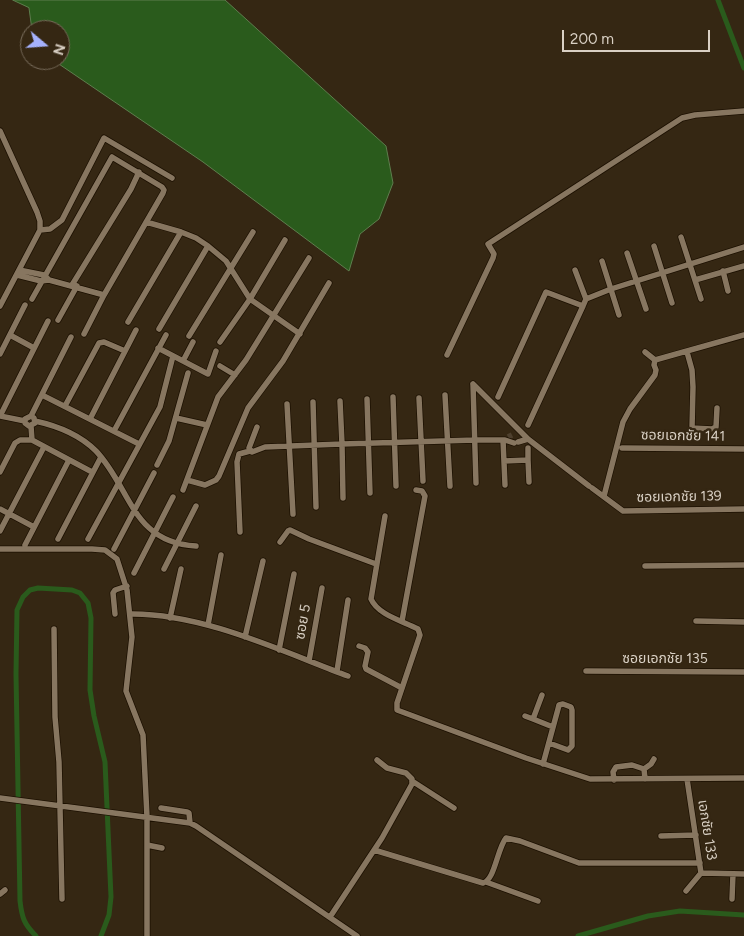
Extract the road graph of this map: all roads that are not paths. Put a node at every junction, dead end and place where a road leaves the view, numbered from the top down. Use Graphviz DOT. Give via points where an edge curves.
graph roads {
  1 [pos="744,112"];
  2 [pos="0,131"];
  3 [pos="139,172"];
  4 [pos="172,178"];
  5 [pos="146,222"];
  6 [pos="40,230"];
  7 [pos="181,232"];
  8 [pos="253,232"];
  9 [pos="681,237"];
  10 [pos="285,240"];
  11 [pos="208,246"];
  12 [pos="654,246"];
  13 [pos="744,247"];
  14 [pos="628,254"];
  15 [pos="310,258"];
  16 [pos="602,261"];
  17 [pos="689,265"];
  18 [pos="744,266"];
  19 [pos="231,268"];
  20 [pos="575,270"];
  21 [pos="723,271"];
  22 [pos="18,272"];
  23 [pos="663,273"];
  24 [pos="42,278"];
  25 [pos="695,280"];
  26 [pos="638,282"];
  27 [pos="329,283"];
  28 [pos="75,286"];
  29 [pos="611,289"];
  30 [pos="728,291"];
  31 [pos="104,295"];
  32 [pos="32,299"];
  33 [pos="250,299"];
  34 [pos="586,299"];
  35 [pos="701,299"];
  36 [pos="672,303"];
  37 [pos="25,304"];
  38 [pos="0,306"];
  39 [pos="583,306"];
  40 [pos="646,309"];
  41 [pos="275,315"];
  42 [pos="619,315"];
  43 [pos="58,320"];
  44 [pos="48,321"];
  45 [pos="128,322"];
  46 [pos="159,329"];
  47 [pos="136,330"];
  48 [pos="84,334"];
  49 [pos="300,334"];
  50 [pos="10,335"];
  51 [pos="166,335"];
  52 [pos="744,335"];
  53 [pos="190,336"];
  54 [pos="71,337"];
  55 [pos="193,342"];
  56 [pos="220,342"];
  57 [pos="34,348"];
  58 [pos="158,348"];
  59 [pos="125,351"];
  60 [pos="216,351"];
  61 [pos="645,352"];
  62 [pos="687,352"];
  63 [pos="0,354"];
  64 [pos="447,355"];
  65 [pos="173,356"];
  66 [pos="655,360"];
  67 [pos="183,361"];
  68 [pos="220,366"];
  69 [pos="188,373"];
  70 [pos="235,375"];
  71 [pos="42,395"];
  72 [pos="445,395"];
  73 [pos="498,396"];
  74 [pos="393,397"];
  75 [pos="419,398"];
  76 [pos="367,399"];
  77 [pos="340,401"];
  78 [pos="313,402"];
  79 [pos="287,404"];
  80 [pos="65,406"];
  81 [pos="717,408"];
  82 [pos="0,416"];
  83 [pos="176,418"];
  84 [pos="90,419"];
  85 [pos="32,421"];
  86 [pos="207,425"];
  87 [pos="528,425"];
  88 [pos="258,426"];
  89 [pos="520,431"];
  90 [pos="114,432"];
  91 [pos="507,438"];
  92 [pos="528,439"];
  93 [pos="32,440"];
  94 [pos="475,440"];
  95 [pos="448,441"];
  96 [pos="395,442"];
  97 [pos="421,442"];
  98 [pos="368,443"];
  99 [pos="139,444"];
  100 [pos="342,444"];
  101 [pos="315,445"];
  102 [pos="289,446"];
  103 [pos="44,447"];
  104 [pos="528,448"];
  105 [pos="622,448"];
  106 [pos="744,449"];
  107 [pos="250,451"];
  108 [pos="101,457"];
  109 [pos="69,460"];
  110 [pos="528,460"];
  111 [pos="504,461"];
  112 [pos="157,465"];
  113 [pos="0,472"];
  114 [pos="92,472"];
  115 [pos="154,473"];
  116 [pos="187,480"];
  117 [pos="423,481"];
  118 [pos="118,482"];
  119 [pos="476,482"];
  120 [pos="530,482"];
  121 [pos="505,485"];
  122 [pos="396,486"];
  123 [pos="450,486"];
  124 [pos="183,490"];
  125 [pos="416,490"];
  126 [pos="370,494"];
  127 [pos="604,496"];
  128 [pos="173,497"];
  129 [pos="343,498"];
  130 [pos="196,506"];
  131 [pos="316,507"];
  132 [pos="744,508"];
  133 [pos="0,510"];
  134 [pos="134,511"];
  135 [pos="9,514"];
  136 [pos="293,514"];
  137 [pos="385,516"];
  138 [pos="34,527"];
  139 [pos="0,531"];
  140 [pos="154,532"];
  141 [pos="240,532"];
  142 [pos="88,538"];
  143 [pos="58,539"];
  144 [pos="280,542"];
  145 [pos="177,543"];
  146 [pos="25,545"];
  147 [pos="196,546"];
  148 [pos="0,549"];
  149 [pos="114,549"];
  150 [pos="221,555"];
  151 [pos="263,561"];
  152 [pos="376,564"];
  153 [pos="744,565"];
  154 [pos="645,566"];
  155 [pos="164,569"];
  156 [pos="181,569"];
  157 [pos="134,573"];
  158 [pos="294,574"];
  159 [pos="127,586"];
  160 [pos="322,588"];
  161 [pos="348,600"];
  162 [pos="115,614"];
  163 [pos="130,614"];
  164 [pos="170,618"];
  165 [pos="402,620"];
  166 [pos="696,621"];
  167 [pos="744,622"];
  168 [pos="208,625"];
  169 [pos="54,629"];
  170 [pos="246,637"];
  171 [pos="359,646"];
  172 [pos="279,650"];
  173 [pos="309,661"];
  174 [pos="586,671"];
  175 [pos="337,672"];
  176 [pos="744,672"];
  177 [pos="348,676"];
  178 [pos="402,688"];
  179 [pos="542,695"];
  180 [pos="526,716"];
  181 [pos="533,719"];
  182 [pos="554,727"];
  183 [pos="549,743"];
  184 [pos="654,759"];
  185 [pos="377,760"];
  186 [pos="543,764"];
  187 [pos="644,769"];
  188 [pos="744,778"];
  189 [pos="645,779"];
  190 [pos="687,779"];
  191 [pos="614,780"];
  192 [pos="412,781"];
  193 [pos="0,798"];
  194 [pos="60,806"];
  195 [pos="161,808"];
  196 [pos="454,808"];
  197 [pos="147,817"];
  198 [pos="190,823"];
  199 [pos="696,835"];
  200 [pos="661,836"];
  201 [pos="147,846"];
  202 [pos="162,848"];
  203 [pos="374,850"];
  204 [pos="700,863"];
  205 [pos="702,873"];
  206 [pos="733,874"];
  207 [pos="744,874"];
  208 [pos="486,882"];
  209 [pos="686,891"];
  210 [pos="62,899"];
  211 [pos="732,899"];
  212 [pos="538,901"];
  213 [pos="330,917"];
  214 [pos="147,936"];
  215 [pos="358,936"];
  1 -- 64 [label="street" via="682,118 488,244 493,258"];
  2 -- 6 [label="street" via="37,212"];
  3 -- 5 [label="street" via="164,190"];
  3 -- 24 [label="street" via="112,157"];
  3 -- 28 [label="street"];
  4 -- 6 [label="street" via="104,138 62,220 50,229"];
  5 -- 7 [label="street"];
  5 -- 31 [label="street"];
  6 -- 22 [label="street"];
  7 -- 11 [label="street"];
  7 -- 45 [label="street"];
  8 -- 19 [label="street"];
  9 -- 17 [label="street"];
  10 -- 33 [label="street"];
  11 -- 19 [label="street"];
  11 -- 46 [label="street"];
  12 -- 23 [label="street"];
  13 -- 17 [label="street"];
  14 -- 26 [label="street"];
  15 -- 41 [label="street"];
  16 -- 29 [label="street"];
  17 -- 23 [label="street"];
  17 -- 25 [label="street"];
  18 -- 21 [label="street"];
  19 -- 33 [label="street"];
  19 -- 53 [label="street"];
  20 -- 34 [label="street"];
  21 -- 25 [label="street"];
  21 -- 30 [label="street"];
  22 -- 24 [label="street"];
  22 -- 38 [label="street"];
  23 -- 26 [label="street"];
  23 -- 36 [label="street"];
  24 -- 28 [label="street"];
  24 -- 32 [label="street"];
  25 -- 35 [label="street"];
  26 -- 29 [label="street"];
  26 -- 40 [label="street"];
  27 -- 49 [label="street"];
  28 -- 31 [label="street"];
  28 -- 43 [label="street"];
  29 -- 34 [label="street"];
  29 -- 42 [label="street"];
  31 -- 48 [label="street"];
  33 -- 41 [label="street"];
  33 -- 56 [label="street"];
  34 -- 39 [label="street"];
  37 -- 50 [label="street"];
  39 -- 73 [label="street" via="546,292"];
  39 -- 87 [label="street"];
  41 -- 49 [label="street"];
  41 -- 70 [label="street"];
  44 -- 57 [label="street"];
  47 -- 59 [label="street"];
  49 -- 116 [label="street" via="246,411 216,480 205,485"];
  50 -- 57 [label="street"];
  50 -- 63 [label="street"];
  51 -- 58 [label="street"];
  52 -- 62 [label="street"];
  54 -- 71 [label="street"];
  55 -- 67 [label="street"];
  57 -- 82 [label="street"];
  58 -- 65 [label="street"];
  58 -- 90 [label="street"];
  59 -- 80 [label="street" via="99,343"];
  59 -- 84 [label="street"];
  60 -- 67 [label="street" via="208,374"];
  61 -- 66 [label="street"];
  62 -- 66 [label="street"];
  62 -- 81 [label="street" via="692,370 692,428 716,427"];
  65 -- 67 [label="street"];
  65 -- 99 [label="street" via="160,407"];
  66 -- 127 [label="street" via="655,375 623,422"];
  68 -- 70 [label="street"];
  69 -- 83 [label="street"];
  70 -- 86 [label="street" via="218,397"];
  71 -- 80 [label="street"];
  71 -- 85 [label="street"];
  72 -- 95 [label="street"];
  74 -- 96 [label="street"];
  75 -- 97 [label="street"];
  76 -- 98 [label="street"];
  77 -- 100 [label="street"];
  78 -- 101 [label="street"];
  79 -- 102 [label="street"];
  80 -- 84 [label="street"];
  82 -- 85 [label="street" via="25,421 27,426"];
  83 -- 86 [label="street"];
  83 -- 112 [label="street"];
  84 -- 90 [label="street"];
  85 -- 93 [label="street"];
  85 -- 108 [label="street" via="77,436"];
  86 -- 116 [label="street"];
  88 -- 107 [label="street"];
  89 -- 91 [label="street"];
  89 -- 92 [label="street, ซอยเอกชัย 139"];
  89 -- 94 [label="street, ซอยเอกชัย 139" via="473,384"];
  90 -- 99 [label="street"];
  91 -- 92 [label="street" via="516,442"];
  91 -- 94 [label="street"];
  91 -- 111 [label="street"];
  92 -- 127 [label="street, ซอยเอกชัย 139"];
  93 -- 103 [label="street"];
  93 -- 113 [label="street" via="15,443"];
  94 -- 95 [label="street"];
  94 -- 119 [label="street"];
  95 -- 97 [label="street"];
  95 -- 123 [label="street"];
  96 -- 97 [label="street"];
  96 -- 98 [label="street"];
  96 -- 122 [label="street"];
  97 -- 117 [label="street"];
  98 -- 100 [label="street"];
  98 -- 126 [label="street"];
  99 -- 118 [label="street"];
  100 -- 101 [label="street"];
  100 -- 129 [label="street"];
  101 -- 102 [label="street"];
  101 -- 131 [label="street"];
  102 -- 107 [label="street"];
  102 -- 136 [label="street"];
  103 -- 109 [label="street"];
  103 -- 135 [label="street"];
  104 -- 110 [label="street"];
  105 -- 106 [label="street, ซอยเอกชัย 141"];
  107 -- 141 [label="street" via="239,454 237,462"];
  108 -- 114 [label="street"];
  108 -- 118 [label="street"];
  109 -- 114 [label="street"];
  109 -- 138 [label="street"];
  110 -- 111 [label="street"];
  110 -- 120 [label="street"];
  111 -- 121 [label="street"];
  114 -- 143 [label="street"];
  115 -- 134 [label="street"];
  116 -- 124 [label="street"];
  118 -- 134 [label="street"];
  118 -- 142 [label="street"];
  125 -- 165 [label="street" via="425,496"];
  127 -- 132 [label="street, ซอยเอกชัย 139" via="619,509 628,511"];
  128 -- 140 [label="street"];
  130 -- 145 [label="street"];
  133 -- 135 [label="street"];
  134 -- 140 [label="street"];
  134 -- 149 [label="street"];
  135 -- 138 [label="street"];
  135 -- 139 [label="street"];
  137 -- 152 [label="street"];
  138 -- 146 [label="street"];
  140 -- 145 [label="street"];
  140 -- 157 [label="street"];
  144 -- 152 [label="street" via="288,531 294,530 309,539"];
  145 -- 147 [label="street"];
  145 -- 155 [label="street"];
  148 -- 159 [label="street" via="105,550 116,559"];
  150 -- 168 [label="street"];
  151 -- 170 [label="street"];
  152 -- 165 [label="street" via="371,599 380,610"];
  153 -- 154 [label="street"];
  156 -- 164 [label="street"];
  158 -- 172 [label="street"];
  159 -- 162 [label="street" via="113,593"];
  159 -- 163 [label="street"];
  160 -- 173 [label="street, ซอย 5"];
  161 -- 175 [label="street"];
  163 -- 164 [label="street"];
  163 -- 197 [label="street" via="132,636 126,691 143,735"];
  164 -- 168 [label="street"];
  165 -- 178 [label="street" via="418,629 420,635"];
  166 -- 167 [label="street"];
  168 -- 170 [label="street"];
  169 -- 194 [label="street" via="54,717"];
  170 -- 172 [label="street"];
  171 -- 178 [label="street" via="368,652 365,666 370,672"];
  172 -- 173 [label="street"];
  173 -- 175 [label="street"];
  174 -- 176 [label="street, ซอยเอกชัย 135"];
  175 -- 177 [label="street"];
  178 -- 186 [label="street" via="396,708 400,712"];
  179 -- 181 [label="street"];
  180 -- 181 [label="street"];
  181 -- 182 [label="street"];
  182 -- 183 [label="street"];
  182 -- 183 [label="street" via="560,705 571,707 571,749"];
  183 -- 186 [label="street"];
  184 -- 187 [label="street"];
  185 -- 192 [label="street" via="387,768 406,773"];
  186 -- 191 [label="street" via="581,778"];
  187 -- 189 [label="street"];
  187 -- 191 [label="street" via="632,765 616,767"];
  188 -- 190 [label="street"];
  189 -- 190 [label="street"];
  189 -- 191 [label="street"];
  190 -- 199 [label="street, เอกชัย 133"];
  192 -- 196 [label="street"];
  192 -- 203 [label="street"];
  193 -- 194 [label="street"];
  194 -- 197 [label="street"];
  194 -- 210 [label="street"];
  195 -- 198 [label="street" via="187,812"];
  197 -- 198 [label="street"];
  197 -- 201 [label="street"];
  198 -- 213 [label="street"];
  199 -- 200 [label="street"];
  199 -- 204 [label="street, เอกชัย 133"];
  201 -- 202 [label="street"];
  201 -- 214 [label="street"];
  203 -- 208 [label="street" via="482,884"];
  203 -- 213 [label="street"];
  204 -- 205 [label="street, เอกชัย 133"];
  204 -- 208 [label="street" via="579,864 506,838"];
  205 -- 206 [label="street, เอกชัย 133"];
  205 -- 209 [label="street"];
  206 -- 207 [label="street, เอกชัย 133"];
  206 -- 211 [label="street"];
  208 -- 212 [label="street"];
  213 -- 215 [label="street"];
}
